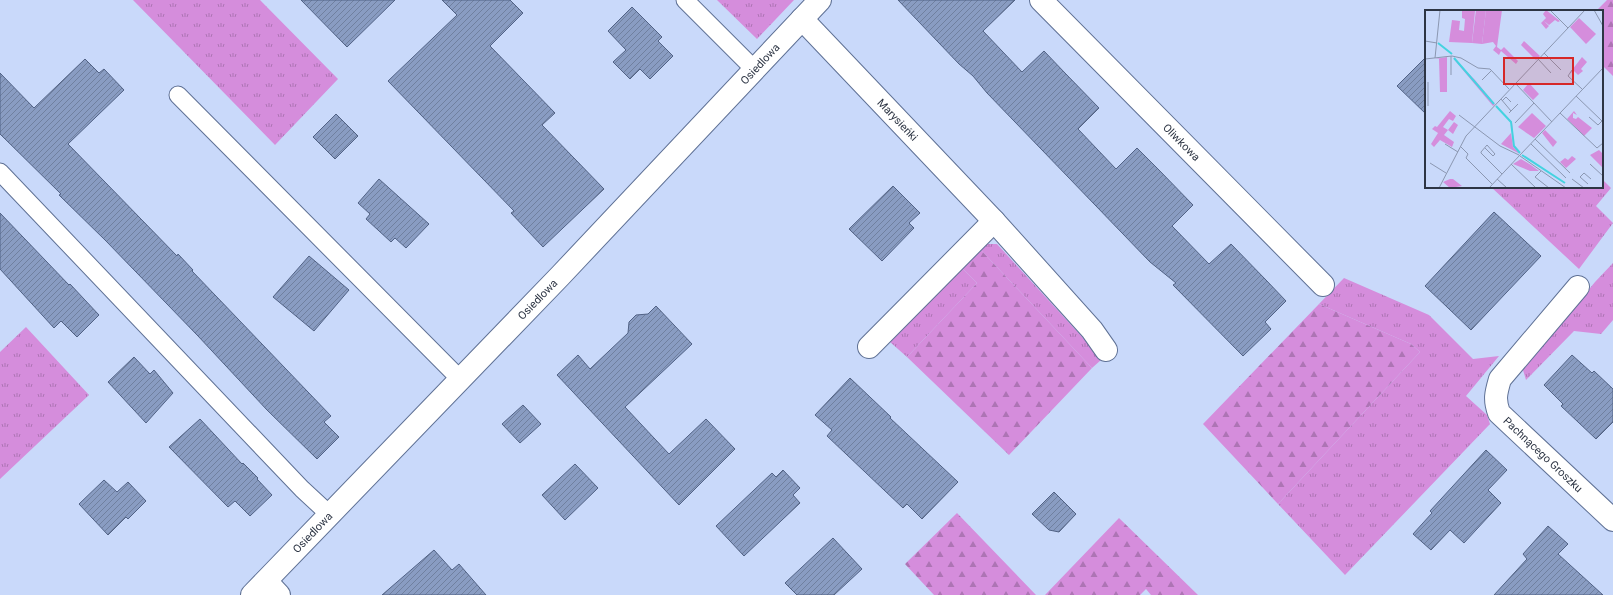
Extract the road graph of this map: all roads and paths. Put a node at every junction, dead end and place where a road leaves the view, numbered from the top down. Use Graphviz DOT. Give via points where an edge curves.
graph roads {
  1 [pos="685,0"];
  2 [pos="820,0"];
  3 [pos="1041,0"];
  4 [pos="802,19"];
  5 [pos="754,69"];
  6 [pos="178,95"];
  7 [pos="0,172"];
  8 [pos="994,221"];
  9 [pos="1323,285"];
  10 [pos="1578,288"];
  11 [pos="869,347"];
  12 [pos="1106,350"];
  13 [pos="460,380"];
  14 [pos="330,515"];
  15 [pos="1613,520"];
  16 [pos="266,590"];
  1 -- 5 [label="lane"];
  2 -- 4 [label="street, Osiedlowa"];
  3 -- 9 [label="street, Oliwkowa"];
  4 -- 5 [label="street, Osiedlowa"];
  4 -- 8 [label="street, Marysieńki"];
  5 -- 13 [label="street, Osiedlowa"];
  6 -- 13 [label="lane"];
  7 -- 14 [label="lane"];
  8 -- 11 [label="street"];
  8 -- 12 [label="street, Marysieńki" via="1092,330"];
  10 -- 15 [label="street, Pachnącego Groszku" via="1500,380 1495,403 1499,413"];
  13 -- 14 [label="street, Osiedlowa"];
  14 -- 16 [label="street, Osiedlowa"];
}
